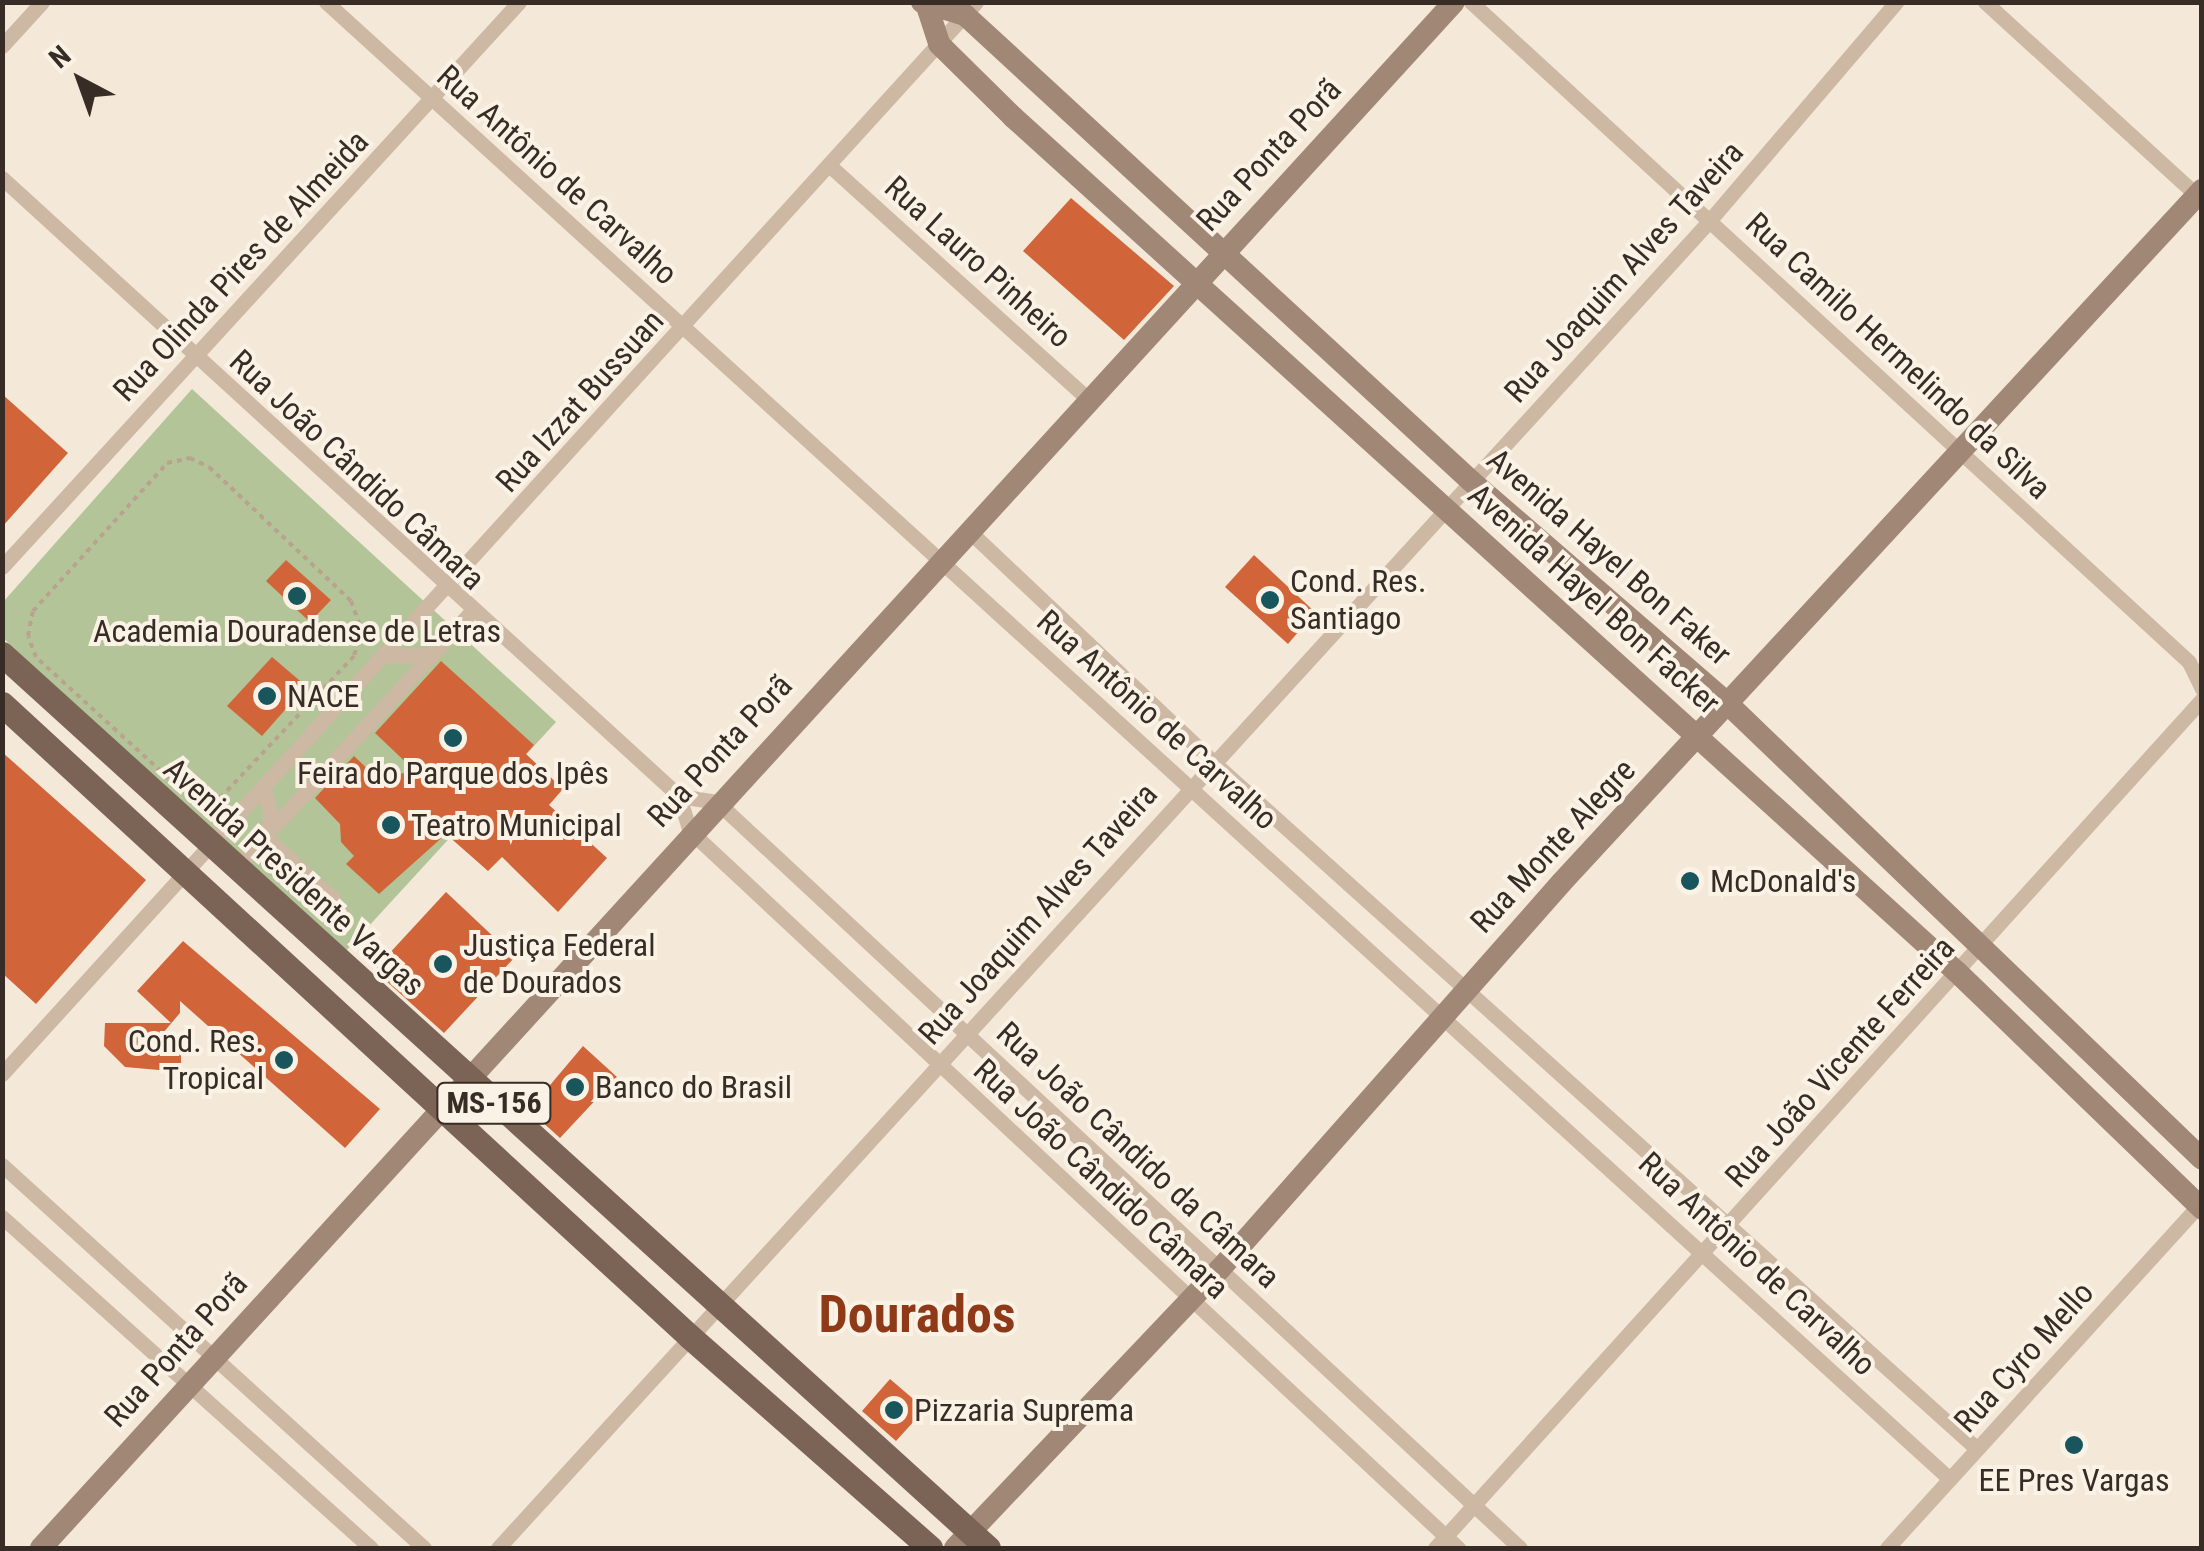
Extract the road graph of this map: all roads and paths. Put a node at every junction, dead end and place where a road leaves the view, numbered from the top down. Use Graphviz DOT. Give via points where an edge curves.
graph roads {
  1 [pos="42,2"];
  2 [pos="326,2"];
  3 [pos="519,2"];
  4 [pos="1896,2"];
  5 [pos="1985,2"];
  6 [pos="924,4"];
  7 [pos="1459,6"];
  8 [pos="970,9"];
  9 [pos="938,44"];
  10 [pos="2,46"];
  11 [pos="432,100"];
  12 [pos="830,166"];
  13 [pos="2,178"];
  14 [pos="2200,195"];
  15 [pos="1710,220"];
  16 [pos="1224,252"];
  17 [pos="1196,282"];
  18 [pos="684,326"];
  19 [pos="193,356"];
  20 [pos="1089,400"];
  21 [pos="1961,452"];
  22 [pos="1471,481"];
  23 [pos="1445,510"];
  24 [pos="968,530"];
  25 [pos="941,559"];
  26 [pos="2,567"];
  27 [pos="446,588"];
  28 [pos="471,612"];
  29 [pos="2,654"];
  30 [pos="431,655"];
  31 [pos="354,656"];
  32 [pos="383,656"];
  33 [pos="2196,663"];
  34 [pos="2202,689"];
  35 [pos="2202,699"];
  36 [pos="2,704"];
  37 [pos="1727,704"];
  38 [pos="1699,735"];
  39 [pos="1213,762"];
  40 [pos="263,787"];
  41 [pos="1190,788"];
  42 [pos="679,796"];
  43 [pos="716,802"];
  44 [pos="690,831"];
  45 [pos="267,834"];
  46 [pos="210,844"];
  47 [pos="236,868"];
  48 [pos="186,870"];
  49 [pos="346,916"];
  50 [pos="1982,944"];
  51 [pos="1957,972"];
  52 [pos="1465,990"];
  53 [pos="1442,1016"];
  54 [pos="968,1033"];
  55 [pos="939,1065"];
  56 [pos="2,1074"];
  57 [pos="466,1078"];
  58 [pos="439,1108"];
  59 [pos="2202,1159"];
  60 [pos="2,1165"];
  61 [pos="2200,1206"];
  62 [pos="2,1217"];
  63 [pos="1726,1230"];
  64 [pos="1706,1253"];
  65 [pos="1220,1269"];
  66 [pos="1191,1301"];
  67 [pos="716,1305"];
  68 [pos="689,1336"];
  69 [pos="215,1354"];
  70 [pos="190,1384"];
  71 [pos="1977,1449"];
  72 [pos="1950,1479"];
  73 [pos="1476,1506"];
  74 [pos="971,1543"];
  75 [pos="1446,1545"];
  76 [pos="42,1548"];
  77 [pos="371,1548"];
  78 [pos="424,1548"];
  79 [pos="498,1548"];
  80 [pos="930,1548"];
  81 [pos="1520,1548"];
  82 [pos="1887,1548"];
  1 -- 10 [label="street"];
  2 -- 11 [label="street, Rua Antônio de Carvalho"];
  3 -- 11 [label="street, Rua Olinda Pires de Almeida"];
  4 -- 15 [label="street, Rua Joaquim Alves Taveira"];
  5 -- 14 [label="street"];
  6 -- 8 [label="street"];
  6 -- 9 [label="street"];
  7 -- 15 [label="street, Rua Camilo Hermelindo da Silva"];
  7 -- 16 [label="street, Rua Ponta Porã"];
  8 -- 9 [label="street, Rua Izzat Bussuan"];
  8 -- 16 [label="street, Avenida Hayel Bon Faker"];
  9 -- 12 [label="street, Rua Izzat Bussuan"];
  9 -- 17 [label="street, Avenida Hayel Bon Facker"];
  11 -- 18 [label="street, Rua Antônio de Carvalho"];
  11 -- 19 [label="street, Rua Olinda Pires de Almeida"];
  12 -- 18 [label="street, Rua Izzat Bussuan"];
  12 -- 20 [label="street, Rua Lauro Pinheiro"];
  13 -- 19 [label="street, Rua João Cândido Câmara"];
  14 -- 21 [label="street, Rua Monte Alegre"];
  15 -- 21 [label="street, Rua Camilo Hermelindo da Silva"];
  15 -- 22 [label="street, Rua Joaquim Alves Taveira"];
  16 -- 17 [label="street, Rua Ponta Porã"];
  16 -- 22 [label="street, Avenida Hayel Bon Faker"];
  17 -- 20 [label="street, Rua Ponta Porã"];
  17 -- 23 [label="street, Avenida Hayel Bon Facker"];
  18 -- 25 [label="street, Rua Antônio de Carvalho"];
  18 -- 27 [label="street, Rua Izzat Bussuan"];
  19 -- 26 [label="street, Rua Olinda Pires de Almeida"];
  19 -- 27 [label="street, Rua João Cândido Câmara"];
  20 -- 24 [label="street, Rua Ponta Porã"];
  21 -- 33 [label="street, Rua Camilo Hermelindo da Silva"];
  21 -- 37 [label="street, Rua Monte Alegre"];
  22 -- 23 [label="street, Rua Joaquim Alves Taveira"];
  22 -- 37 [label="street, Avenida Hayel Bon Faker"];
  23 -- 38 [label="street, Avenida Hayel Bon Facker"];
  23 -- 39 [label="street, Rua Joaquim Alves Taveira"];
  24 -- 25 [label="street, Rua Ponta Porã"];
  24 -- 39 [label="street, Rua Antônio de Carvalho"];
  25 -- 41 [label="street, Rua Antônio de Carvalho"];
  25 -- 43 [label="street, Rua Ponta Porã"];
  27 -- 28 [label="street, Rua João Cândido Câmara"];
  27 -- 32 [label="street, Rua Izzat Bussuan"];
  28 -- 30 [label="street"];
  28 -- 42 [label="street, Rua João Cândido Câmara"];
  29 -- 46 [label="main road, Avenida Presidente Vargas / MS-156"];
  30 -- 32 [label="street"];
  30 -- 45 [label="street"];
  31 -- 31 [label="path" via="362,631 351,601 209,467 190,458 167,463 27,624 36,657 176,785 204,797 234,788"];
  32 -- 40 [label="street, Rua Izzat Bussuan"];
  33 -- 34 [label="street, Rua Camilo Hermelindo da Silva"];
  35 -- 50 [label="street, Rua João Vicente Ferreira"];
  36 -- 48 [label="main road, Avenida Presidente Vargas"];
  37 -- 38 [label="street, Rua Monte Alegre"];
  37 -- 50 [label="street, Avenida Hayel Bon Faker"];
  38 -- 51 [label="street, Avenida Hayel Bon Facker"];
  38 -- 52 [label="street, Rua Monte Alegre"];
  39 -- 41 [label="street, Rua Joaquim Alves Taveira"];
  39 -- 52 [label="street, Rua Antônio de Carvalho"];
  40 -- 45 [label="street" via="271,814"];
  40 -- 46 [label="street, Rua Izzat Bussuan"];
  41 -- 53 [label="street, Rua Antônio de Carvalho"];
  41 -- 54 [label="street, Rua Joaquim Alves Taveira"];
  42 -- 43 [label="street"];
  42 -- 44 [label="street, Rua João Cândido Câmara"];
  43 -- 44 [label="street, Rua Ponta Porã"];
  43 -- 54 [label="street, Rua João Cândido da Câmara"];
  44 -- 55 [label="street, Rua João Cândido Câmara"];
  44 -- 57 [label="street, Rua Ponta Porã"];
  45 -- 47 [label="street"];
  45 -- 49 [label="lane" via="335,896"];
  46 -- 47 [label="main road, Avenida Presidente Vargas / MS-156"];
  46 -- 48 [label="street, Rua Izzat Bussuan"];
  47 -- 57 [label="main road, Avenida Presidente Vargas / MS-156"];
  48 -- 56 [label="street, Rua Izzat Bussuan"];
  48 -- 58 [label="main road, Avenida Presidente Vargas"];
  50 -- 51 [label="street, Rua João Vicente Ferreira"];
  50 -- 59 [label="street, Avenida Hayel Bon Faker"];
  51 -- 61 [label="street, Avenida Hayel Bon Facker"];
  51 -- 63 [label="street, Rua João Vicente Ferreira"];
  52 -- 53 [label="street, Rua Monte Alegre"];
  52 -- 63 [label="street, Rua Antônio de Carvalho"];
  53 -- 64 [label="street, Rua Antônio de Carvalho"];
  53 -- 65 [label="street, Rua Monte Alegre"];
  54 -- 55 [label="street, Rua Joaquim Alves Taveira"];
  54 -- 65 [label="street, Rua João Cândido da Câmara"];
  55 -- 66 [label="street, Rua João Cândido Câmara"];
  55 -- 67 [label="street, Rua Joaquim Alves Taveira"];
  57 -- 58 [label="street, Rua Ponta Porã"];
  57 -- 67 [label="main road, Avenida Presidente Vargas / MS-156"];
  58 -- 68 [label="main road, Avenida Presidente Vargas"];
  58 -- 69 [label="street, Rua Ponta Porã"];
  60 -- 69 [label="street"];
  61 -- 71 [label="street, Rua Cyro Mello"];
  62 -- 70 [label="street"];
  63 -- 64 [label="street, Rua João Vicente Ferreira"];
  63 -- 71 [label="street, Rua Antônio de Carvalho"];
  64 -- 72 [label="street, Rua Antônio de Carvalho"];
  64 -- 73 [label="street, Rua João Vicente Ferreira"];
  65 -- 66 [label="street, Rua Monte Alegre"];
  65 -- 73 [label="street, Rua João Cândido da Câmara"];
  66 -- 74 [label="street, Rua Monte Alegre"];
  66 -- 75 [label="street, Rua João Cândido Câmara"];
  67 -- 68 [label="street, Rua Joaquim Alves Taveira"];
  67 -- 74 [label="main road, Avenida Presidente Vargas / MS-156"];
  68 -- 79 [label="street, Rua Joaquim Alves Taveira"];
  68 -- 80 [label="main road, Avenida Presidente Vargas"];
  69 -- 70 [label="street, Rua Ponta Porã"];
  69 -- 78 [label="street"];
  70 -- 76 [label="street, Rua Ponta Porã"];
  70 -- 77 [label="street"];
  71 -- 72 [label="street, Rua Cyro Mello"];
  72 -- 82 [label="street, Rua Cyro Mello"];
  73 -- 75 [label="street, Rua João Vicente Ferreira"];
  73 -- 81 [label="street, Rua João Cândido da Câmara"];
}
